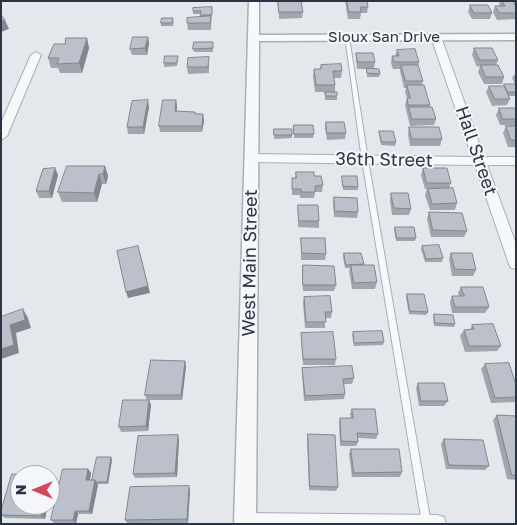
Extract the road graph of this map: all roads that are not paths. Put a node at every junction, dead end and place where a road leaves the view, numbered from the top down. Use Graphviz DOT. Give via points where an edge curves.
graph roads {
  1 [pos="254,1"];
  2 [pos="346,37"];
  3 [pos="436,37"];
  4 [pos="516,37"];
  5 [pos="253,38"];
  6 [pos="36,55"];
  7 [pos="2,132"];
  8 [pos="252,158"];
  9 [pos="365,160"];
  10 [pos="480,161"];
  11 [pos="516,161"];
  12 [pos="516,264"];
  13 [pos="245,523"];
  14 [pos="427,524"];
  15 [pos="437,524"];
  1 -- 5 [label="street, West Main Street"];
  2 -- 3 [label="street, Sioux San Drive"];
  2 -- 5 [label="street, Sioux San Drive"];
  2 -- 9 [label="lane"];
  3 -- 4 [label="street, Sioux San Drive"];
  3 -- 10 [label="street, Hall Street"];
  5 -- 8 [label="street, West Main Street"];
  6 -- 7 [label="street"];
  8 -- 9 [label="street, 36th Street"];
  8 -- 13 [label="street, West Main Street"];
  9 -- 10 [label="street, 36th Street"];
  9 -- 14 [label="lane"];
  10 -- 11 [label="street, 36th Street"];
  10 -- 12 [label="street, Hall Street"];
  13 -- 14 [label="street"];
  14 -- 15 [label="street"];
}
